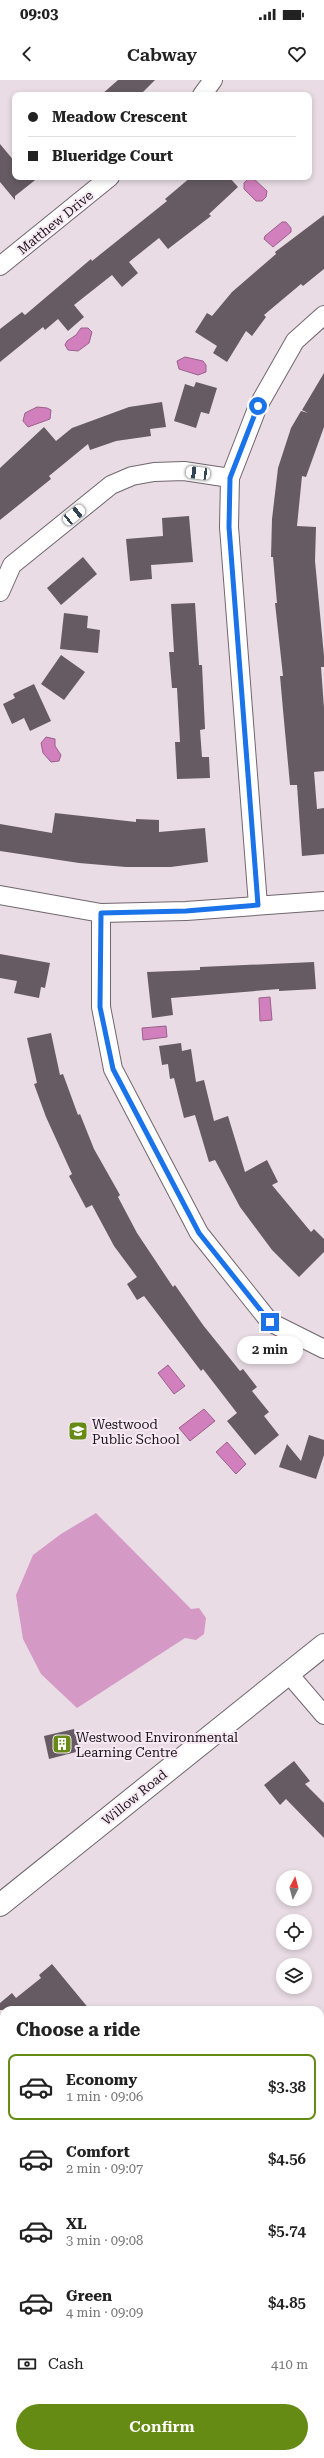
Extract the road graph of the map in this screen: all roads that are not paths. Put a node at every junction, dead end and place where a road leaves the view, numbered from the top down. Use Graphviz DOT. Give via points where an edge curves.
graph roads {
  1 [pos="213,80"];
  2 [pos="204,92"];
  3 [pos="106,180"];
  4 [pos="1,263"];
  5 [pos="324,315"];
  6 [pos="230,478"];
  7 [pos="0,592"];
  8 [pos="0,895"];
  9 [pos="324,901"];
  10 [pos="258,905"];
  11 [pos="101,913"];
  12 [pos="324,1350"];
  13 [pos="324,1645"];
  14 [pos="288,1673"];
  15 [pos="324,1715"];
  16 [pos="0,1905"];
  1 -- 2 [label="street"];
  3 -- 4 [label="street, Matthew Drive"];
  5 -- 6 [label="street" via="295,340 258,406"];
  6 -- 7 [label="street" via="184,472 154,472 132,476 111,485 12,565"];
  6 -- 10 [label="street" via="229,527"];
  8 -- 11 [label="street"];
  9 -- 10 [label="street"];
  10 -- 11 [label="street" via="186,911"];
  11 -- 12 [label="street" via="100,1007 113,1069 199,1233 270,1322"];
  13 -- 14 [label="main road, Willow Road"];
  14 -- 15 [label="street"];
  14 -- 16 [label="main road, Willow Road"];
}
